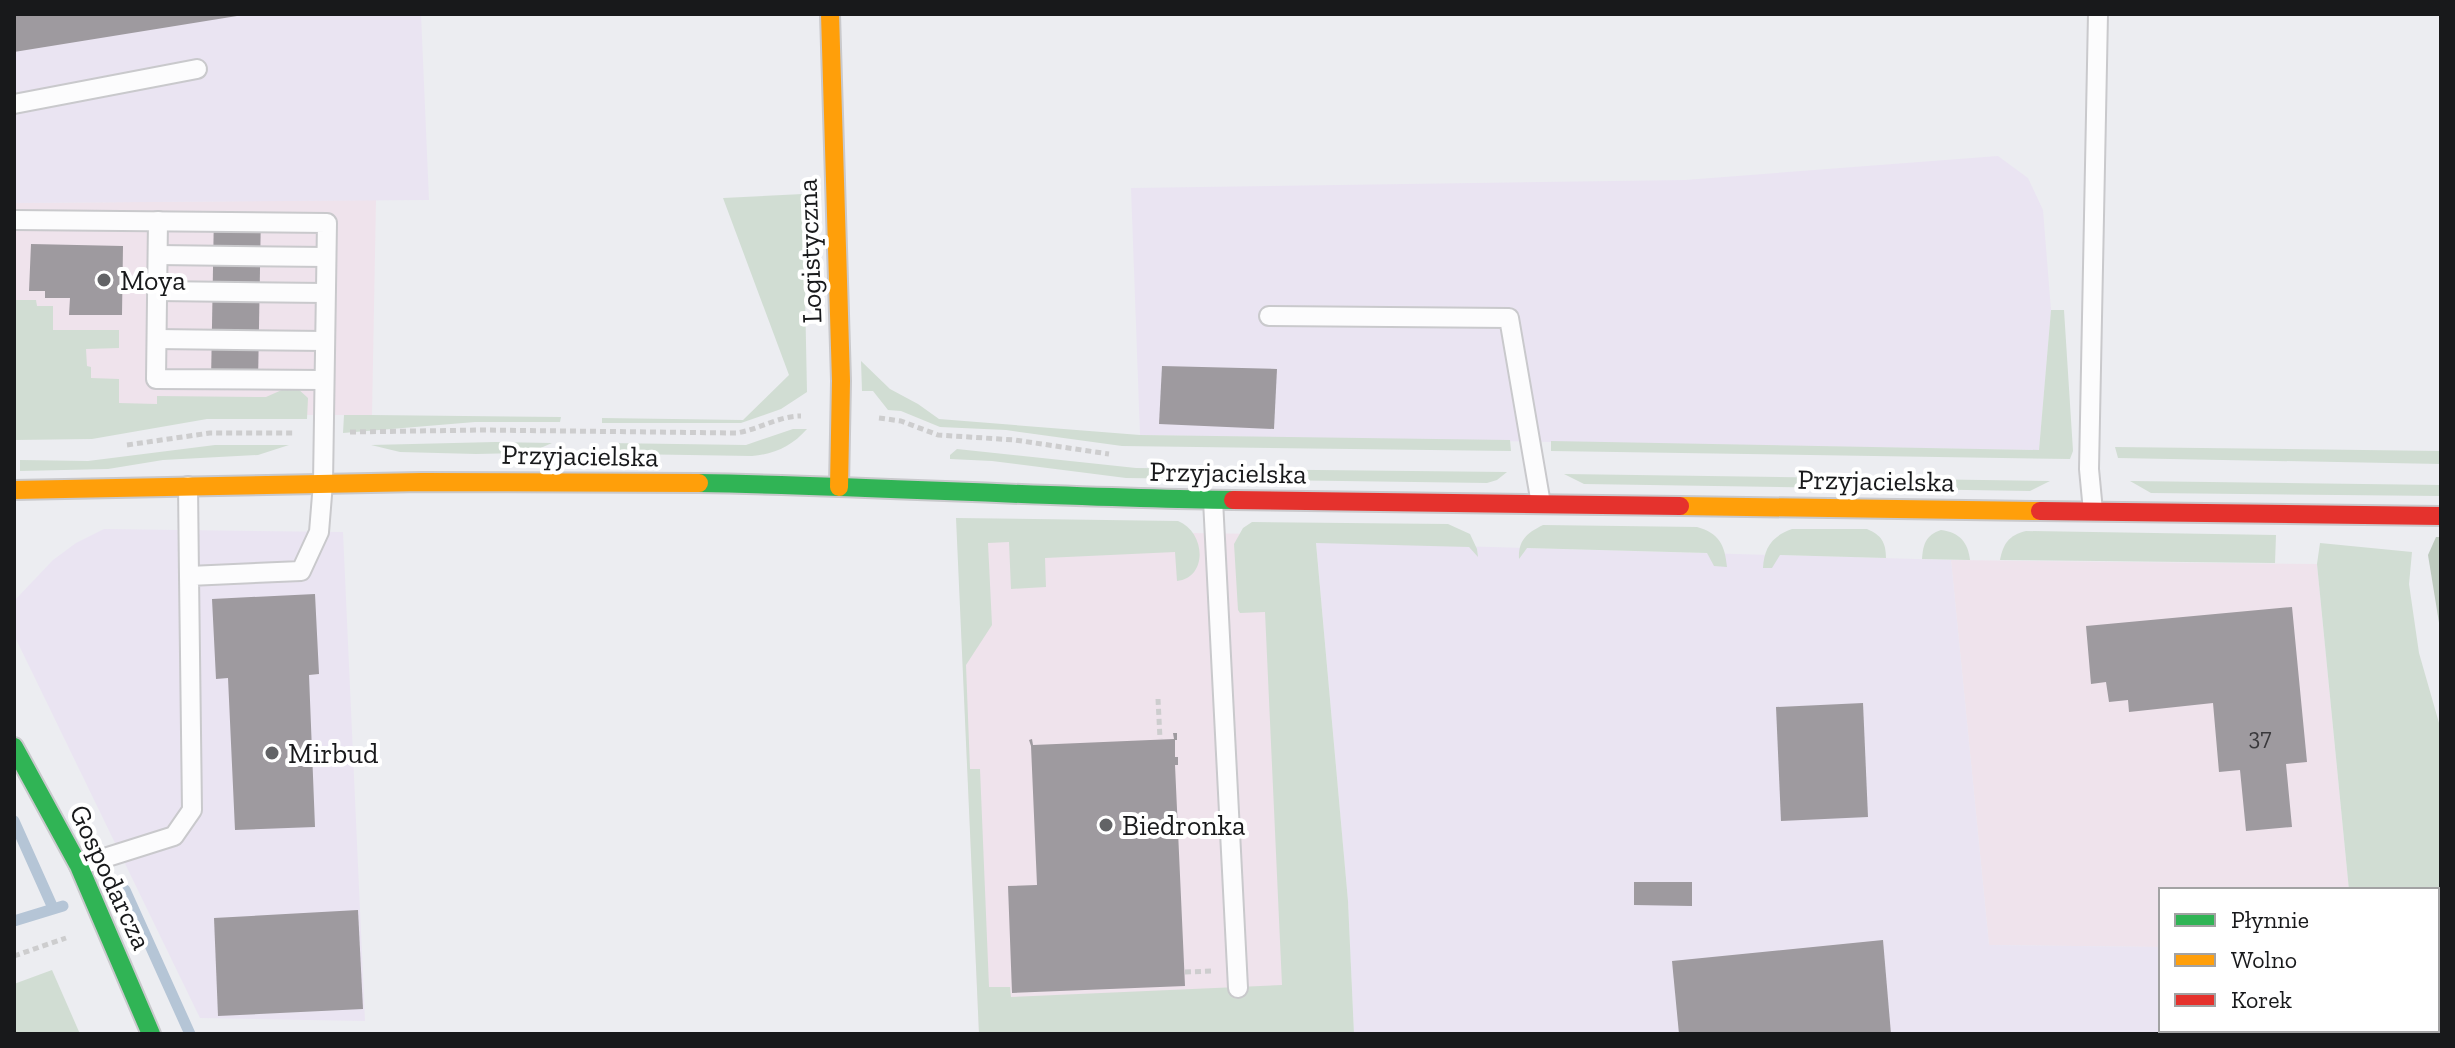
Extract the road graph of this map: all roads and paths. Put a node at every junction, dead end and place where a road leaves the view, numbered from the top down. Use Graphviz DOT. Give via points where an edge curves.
graph roads {
  1 [pos="830,14"];
  2 [pos="2098,14"];
  3 [pos="197,69"];
  4 [pos="14,104"];
  5 [pos="14,220"];
  6 [pos="158,221"];
  7 [pos="158,255"];
  8 [pos="326,257"];
  9 [pos="158,291"];
  10 [pos="325,293"];
  11 [pos="1269,316"];
  12 [pos="157,339"];
  13 [pos="325,341"];
  14 [pos="324,380"];
  15 [pos="806,416"];
  16 [pos="868,418"];
  17 [pos="324,432"];
  18 [pos="124,445"];
  19 [pos="1117,455"];
  20 [pos="323,483"];
  21 [pos="188,486"];
  22 [pos="839,487"];
  23 [pos="14,490"];
  24 [pos="1213,500"];
  25 [pos="1541,504"];
  26 [pos="2093,511"];
  27 [pos="2441,516"];
  28 [pos="189,576"];
  29 [pos="1158,699"];
  30 [pos="1160,739"];
  31 [pos="14,747"];
  32 [pos="79,866"];
  33 [pos="105,925"];
  34 [pos="14,956"];
  35 [pos="1238,988"];
  36 [pos="151,1034"];
  1 -- 22 [label="street, Logistyczna" via="841,381"];
  2 -- 26 [label="lane" via="2089,469"];
  3 -- 4 [label="lane"];
  5 -- 6 [label="lane"];
  6 -- 7 [label="lane"];
  6 -- 8 [label="lane" via="327,223"];
  7 -- 8 [label="lane"];
  7 -- 9 [label="lane"];
  8 -- 10 [label="lane"];
  9 -- 10 [label="lane"];
  9 -- 12 [label="lane"];
  10 -- 13 [label="lane"];
  11 -- 25 [label="lane" via="1509,318"];
  12 -- 13 [label="lane"];
  12 -- 14 [label="lane" via="156,379"];
  13 -- 14 [label="lane"];
  14 -- 17 [label="lane"];
  15 -- 17 [label="path" via="736,433"];
  16 -- 19 [label="path" via="901,421 938,435"];
  17 -- 18 [label="path" via="210,433"];
  17 -- 20 [label="lane"];
  20 -- 21 [label="street, Przyjacielska"];
  20 -- 22 [label="street, Przyjacielska"];
  20 -- 28 [label="lane" via="319,532 301,571"];
  21 -- 23 [label="street, Przyjacielska"];
  21 -- 28 [label="lane"];
  22 -- 24 [label="street, Przyjacielska"];
  24 -- 25 [label="street, Przyjacielska"];
  24 -- 35 [label="lane"];
  25 -- 26 [label="street, Przyjacielska"];
  26 -- 27 [label="street, Przyjacielska"];
  28 -- 32 [label="lane" via="192,810 174,836"];
  29 -- 30 [label="path"];
  31 -- 32 [label="street, Gospodarcza"];
  32 -- 33 [label="street, Gospodarcza"];
  33 -- 34 [label="path"];
  33 -- 36 [label="street, Gospodarcza"];
}
